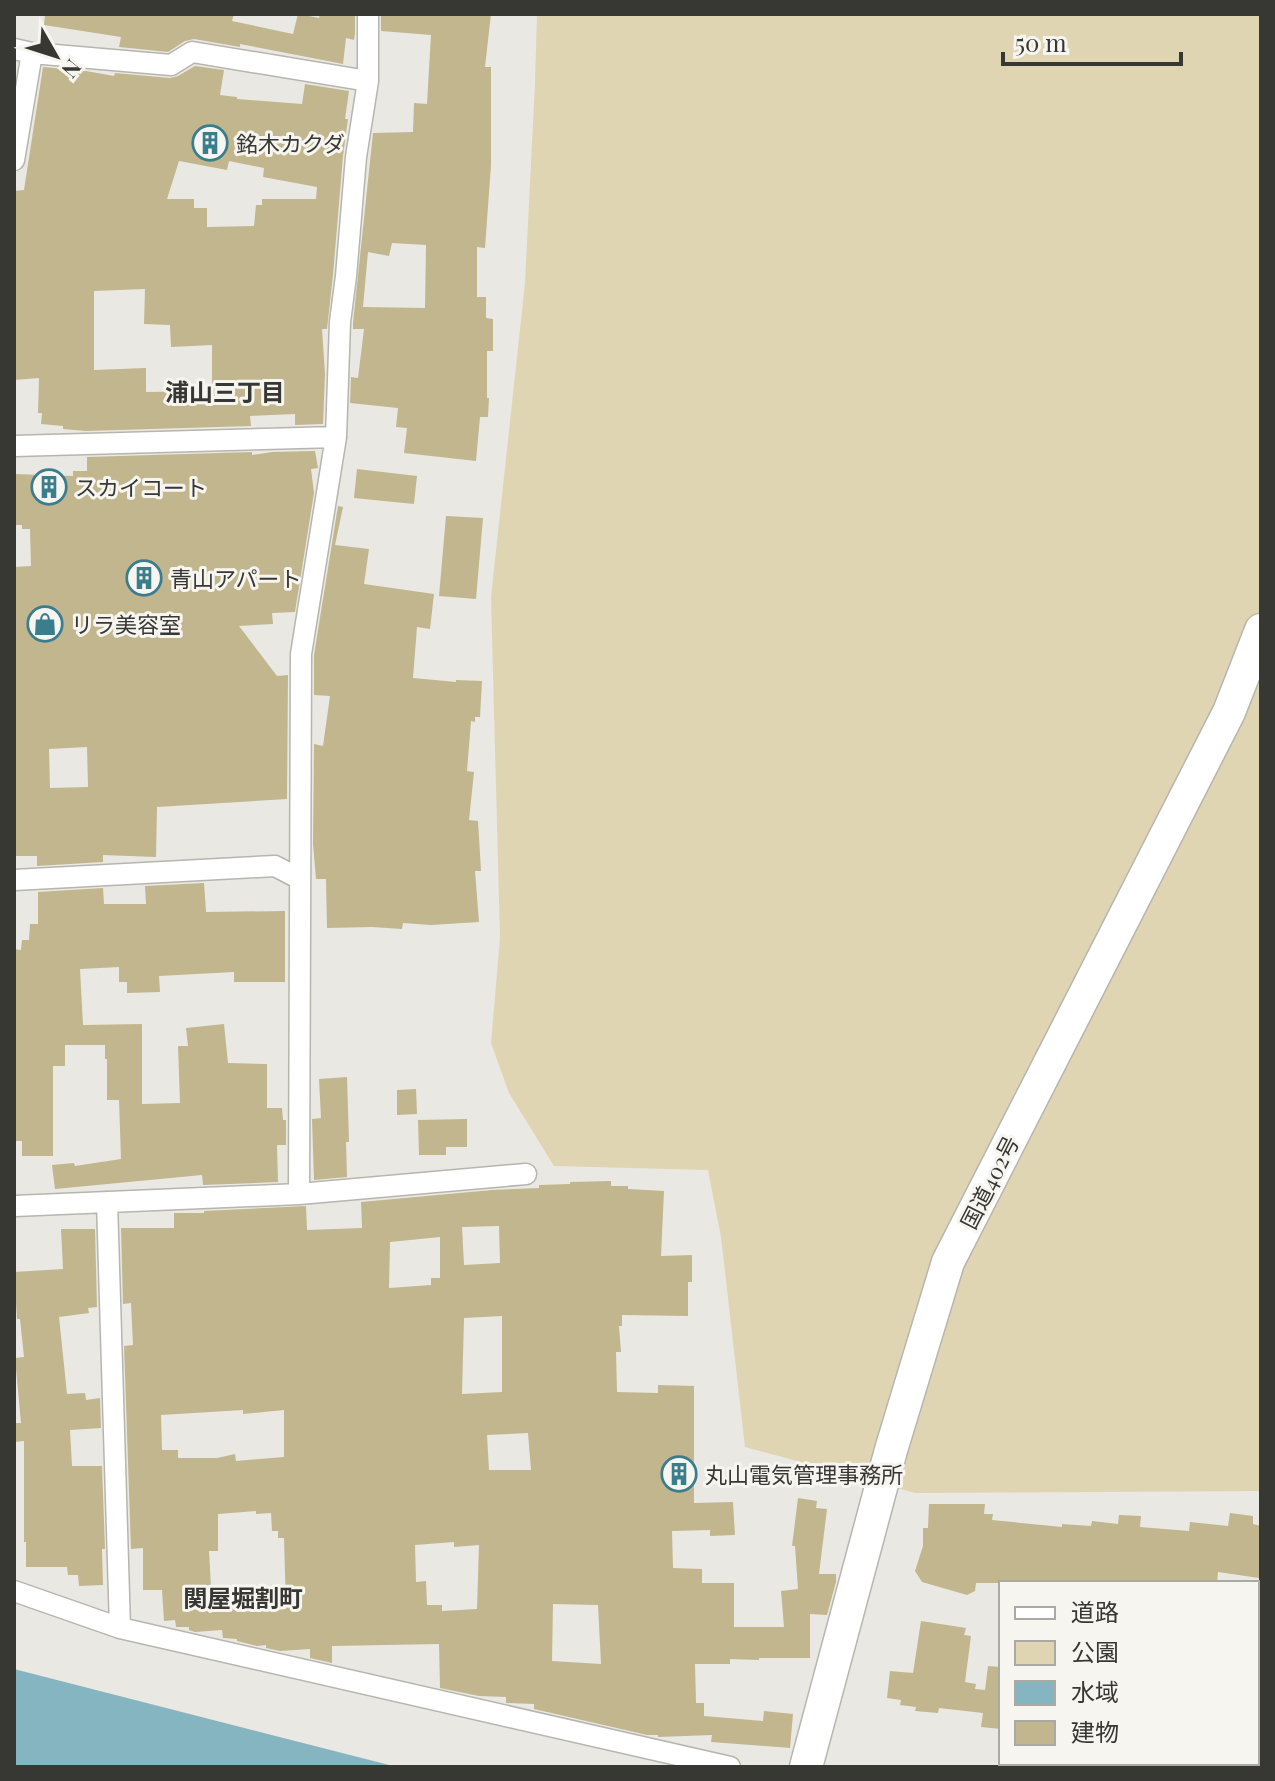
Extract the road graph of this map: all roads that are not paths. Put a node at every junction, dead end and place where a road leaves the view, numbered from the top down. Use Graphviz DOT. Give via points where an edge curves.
graph roads {
  1 [pos="368,14"];
  2 [pos="23,51"];
  3 [pos="368,81"];
  4 [pos="14,160"];
  5 [pos="336,437"];
  6 [pos="14,446"];
  7 [pos="1261,630"];
  8 [pos="300,879"];
  9 [pos="14,880"];
  10 [pos="526,1174"];
  11 [pos="299,1194"];
  12 [pos="107,1202"];
  13 [pos="14,1206"];
  14 [pos="14,1591"];
  15 [pos="120,1628"];
  16 [pos="730,1767"];
  17 [pos="806,1767"];
  1 -- 3 [label="street"];
  2 -- 3 [label="street" via="171,65 192,52"];
  2 -- 4 [label="street"];
  3 -- 5 [label="street" via="340,322"];
  5 -- 6 [label="street"];
  5 -- 8 [label="street" via="301,654"];
  7 -- 17 [label="highway, 国道402号" via="1229,712 948,1262"];
  8 -- 9 [label="street" via="275,866"];
  8 -- 11 [label="street"];
  10 -- 11 [label="street"];
  11 -- 12 [label="street"];
  12 -- 13 [label="street"];
  12 -- 15 [label="street"];
  14 -- 15 [label="street"];
  15 -- 16 [label="street"];
}
